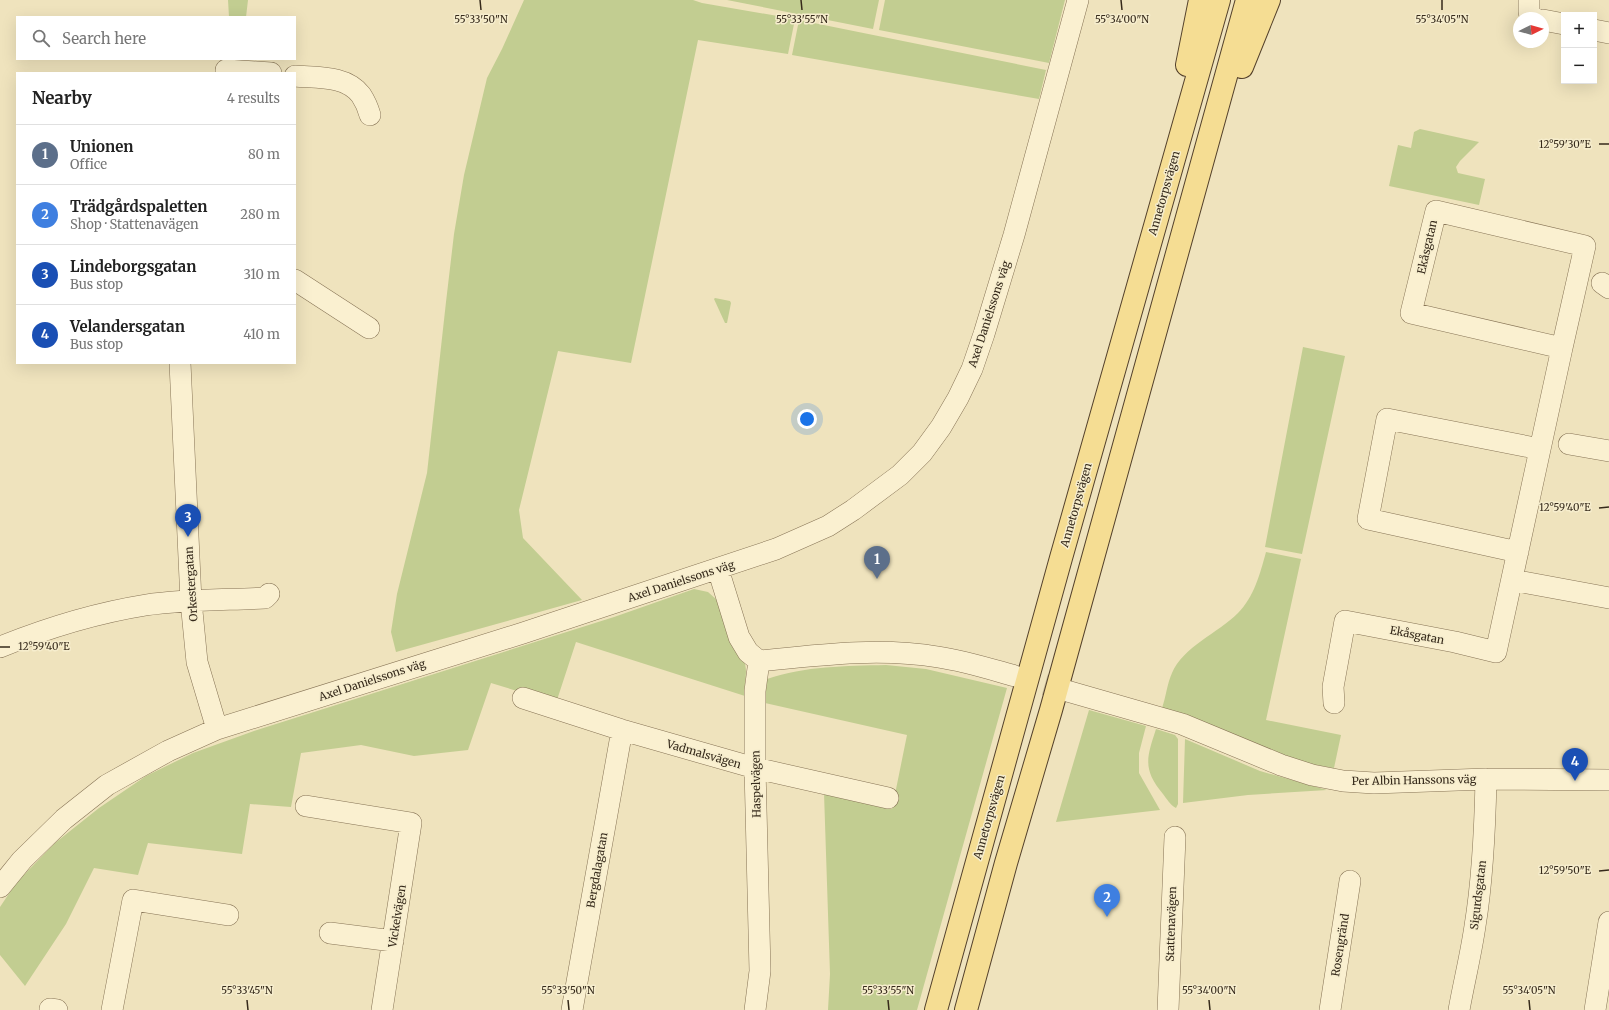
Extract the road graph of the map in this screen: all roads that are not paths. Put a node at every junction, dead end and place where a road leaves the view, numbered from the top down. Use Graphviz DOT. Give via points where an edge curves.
graph roads {
  1 [pos="1078,0"];
  2 [pos="1200,0"];
  3 [pos="1219,0"];
  4 [pos="1247,0"];
  5 [pos="1269,0"];
  6 [pos="1530,0"];
  7 [pos="1529,12"];
  8 [pos="1549,21"];
  9 [pos="1561,23"];
  10 [pos="1597,31"];
  11 [pos="1609,33"];
  12 [pos="226,71"];
  13 [pos="248,72"];
  14 [pos="296,76"];
  15 [pos="370,115"];
  16 [pos="1180,246"];
  17 [pos="296,281"];
  18 [pos="1130,313"];
  19 [pos="369,328"];
  20 [pos="1562,348"];
  21 [pos="180,364"];
  22 [pos="1569,444"];
  23 [pos="1540,449"];
  24 [pos="1609,451"];
  25 [pos="1518,552"];
  26 [pos="718,569"];
  27 [pos="1512,580"];
  28 [pos="269,594"];
  29 [pos="1609,598"];
  30 [pos="191,601"];
  31 [pos="0,647"];
  32 [pos="759,661"];
  33 [pos="1015,676"];
  34 [pos="1067,690"];
  35 [pos="523,698"];
  36 [pos="1334,703"];
  37 [pos="217,730"];
  38 [pos="622,730"];
  39 [pos="755,768"];
  40 [pos="1486,779"];
  41 [pos="1609,780"];
  42 [pos="888,798"];
  43 [pos="306,806"];
  44 [pos="1175,837"];
  45 [pos="1350,881"];
  46 [pos="0,887"];
  47 [pos="228,915"];
  48 [pos="1609,922"];
  49 [pos="330,933"];
  50 [pos="393,941"];
  51 [pos="112,1010"];
  52 [pos="382,1010"];
  53 [pos="572,1010"];
  54 [pos="755,1010"];
  55 [pos="936,1010"];
  56 [pos="966,1010"];
  57 [pos="1168,1010"];
  58 [pos="1330,1010"];
  59 [pos="1459,1010"];
  60 [pos="1595,1010"];
  1 -- 26 [label="street, Axel Danielssons väg" via="1014,235 984,334 972,369 941,427 922,453 900,475 828,526 776,549"];
  2 -- 18 [label="main road"];
  3 -- 18 [label="main road, Annetorpsvägen"];
  4 -- 16 [label="main road"];
  5 -- 16 [label="main road" via="1232,94"];
  6 -- 7 [label="street"];
  8 -- 9 [label="street"];
  10 -- 11 [label="street"];
  12 -- 13 [label="street"];
  14 -- 15 [label="street" via="339,80 349,84 362,96"];
  16 -- 56 [label="main road"];
  17 -- 19 [label="street"];
  18 -- 55 [label="main road, Annetorpsvägen"];
  20 -- 20 [label="street, Ekåsgatan" via="1585,246 1436,210 1411,314"];
  20 -- 23 [label="street, Ekåsgatan"];
  21 -- 30 [label="street, Orkestergatan"];
  22 -- 24 [label="street"];
  23 -- 25 [label="street, Ekåsgatan"];
  23 -- 25 [label="street" via="1387,419 1368,519"];
  25 -- 27 [label="street, Ekåsgatan"];
  26 -- 32 [label="street" via="739,637 748,652"];
  26 -- 37 [label="street, Axel Danielssons väg"];
  27 -- 29 [label="street"];
  27 -- 36 [label="street, Ekåsgatan" via="1496,652 1345,621 1333,687"];
  28 -- 30 [label="street" via="265,598"];
  30 -- 31 [label="street" via="106,612 53,627"];
  30 -- 37 [label="street, Orkestergatan" via="197,662"];
  32 -- 33 [label="street" via="828,654 893,653 953,659"];
  32 -- 39 [label="street, Haspelvägen" via="755,691"];
  34 -- 40 [label="street, Per Albin Hanssons väg" via="1182,724 1281,765 1312,775 1343,781 1374,782"];
  35 -- 38 [label="street, Vadmalsvägen"];
  37 -- 46 [label="street, Axel Danielssons väg" via="168,751 107,786 64,819 22,860"];
  38 -- 39 [label="street, Vadmalsvägen"];
  38 -- 53 [label="street, Bergdalagatan"];
  39 -- 42 [label="street, Vadmalsvägen"];
  39 -- 54 [label="street, Haspelvägen" via="760,971"];
  40 -- 41 [label="street, Per Albin Hanssons väg"];
  40 -- 59 [label="street, Sigurdsgatan" via="1481,880"];
  43 -- 50 [label="street, Vickelvägen" via="411,823"];
  44 -- 57 [label="street, Stattenavägen"];
  45 -- 58 [label="street, Rosengränd"];
  47 -- 51 [label="street" via="133,900"];
  48 -- 60 [label="street"];
  49 -- 50 [label="street"];
  50 -- 52 [label="street, Vickelvägen"];
}
